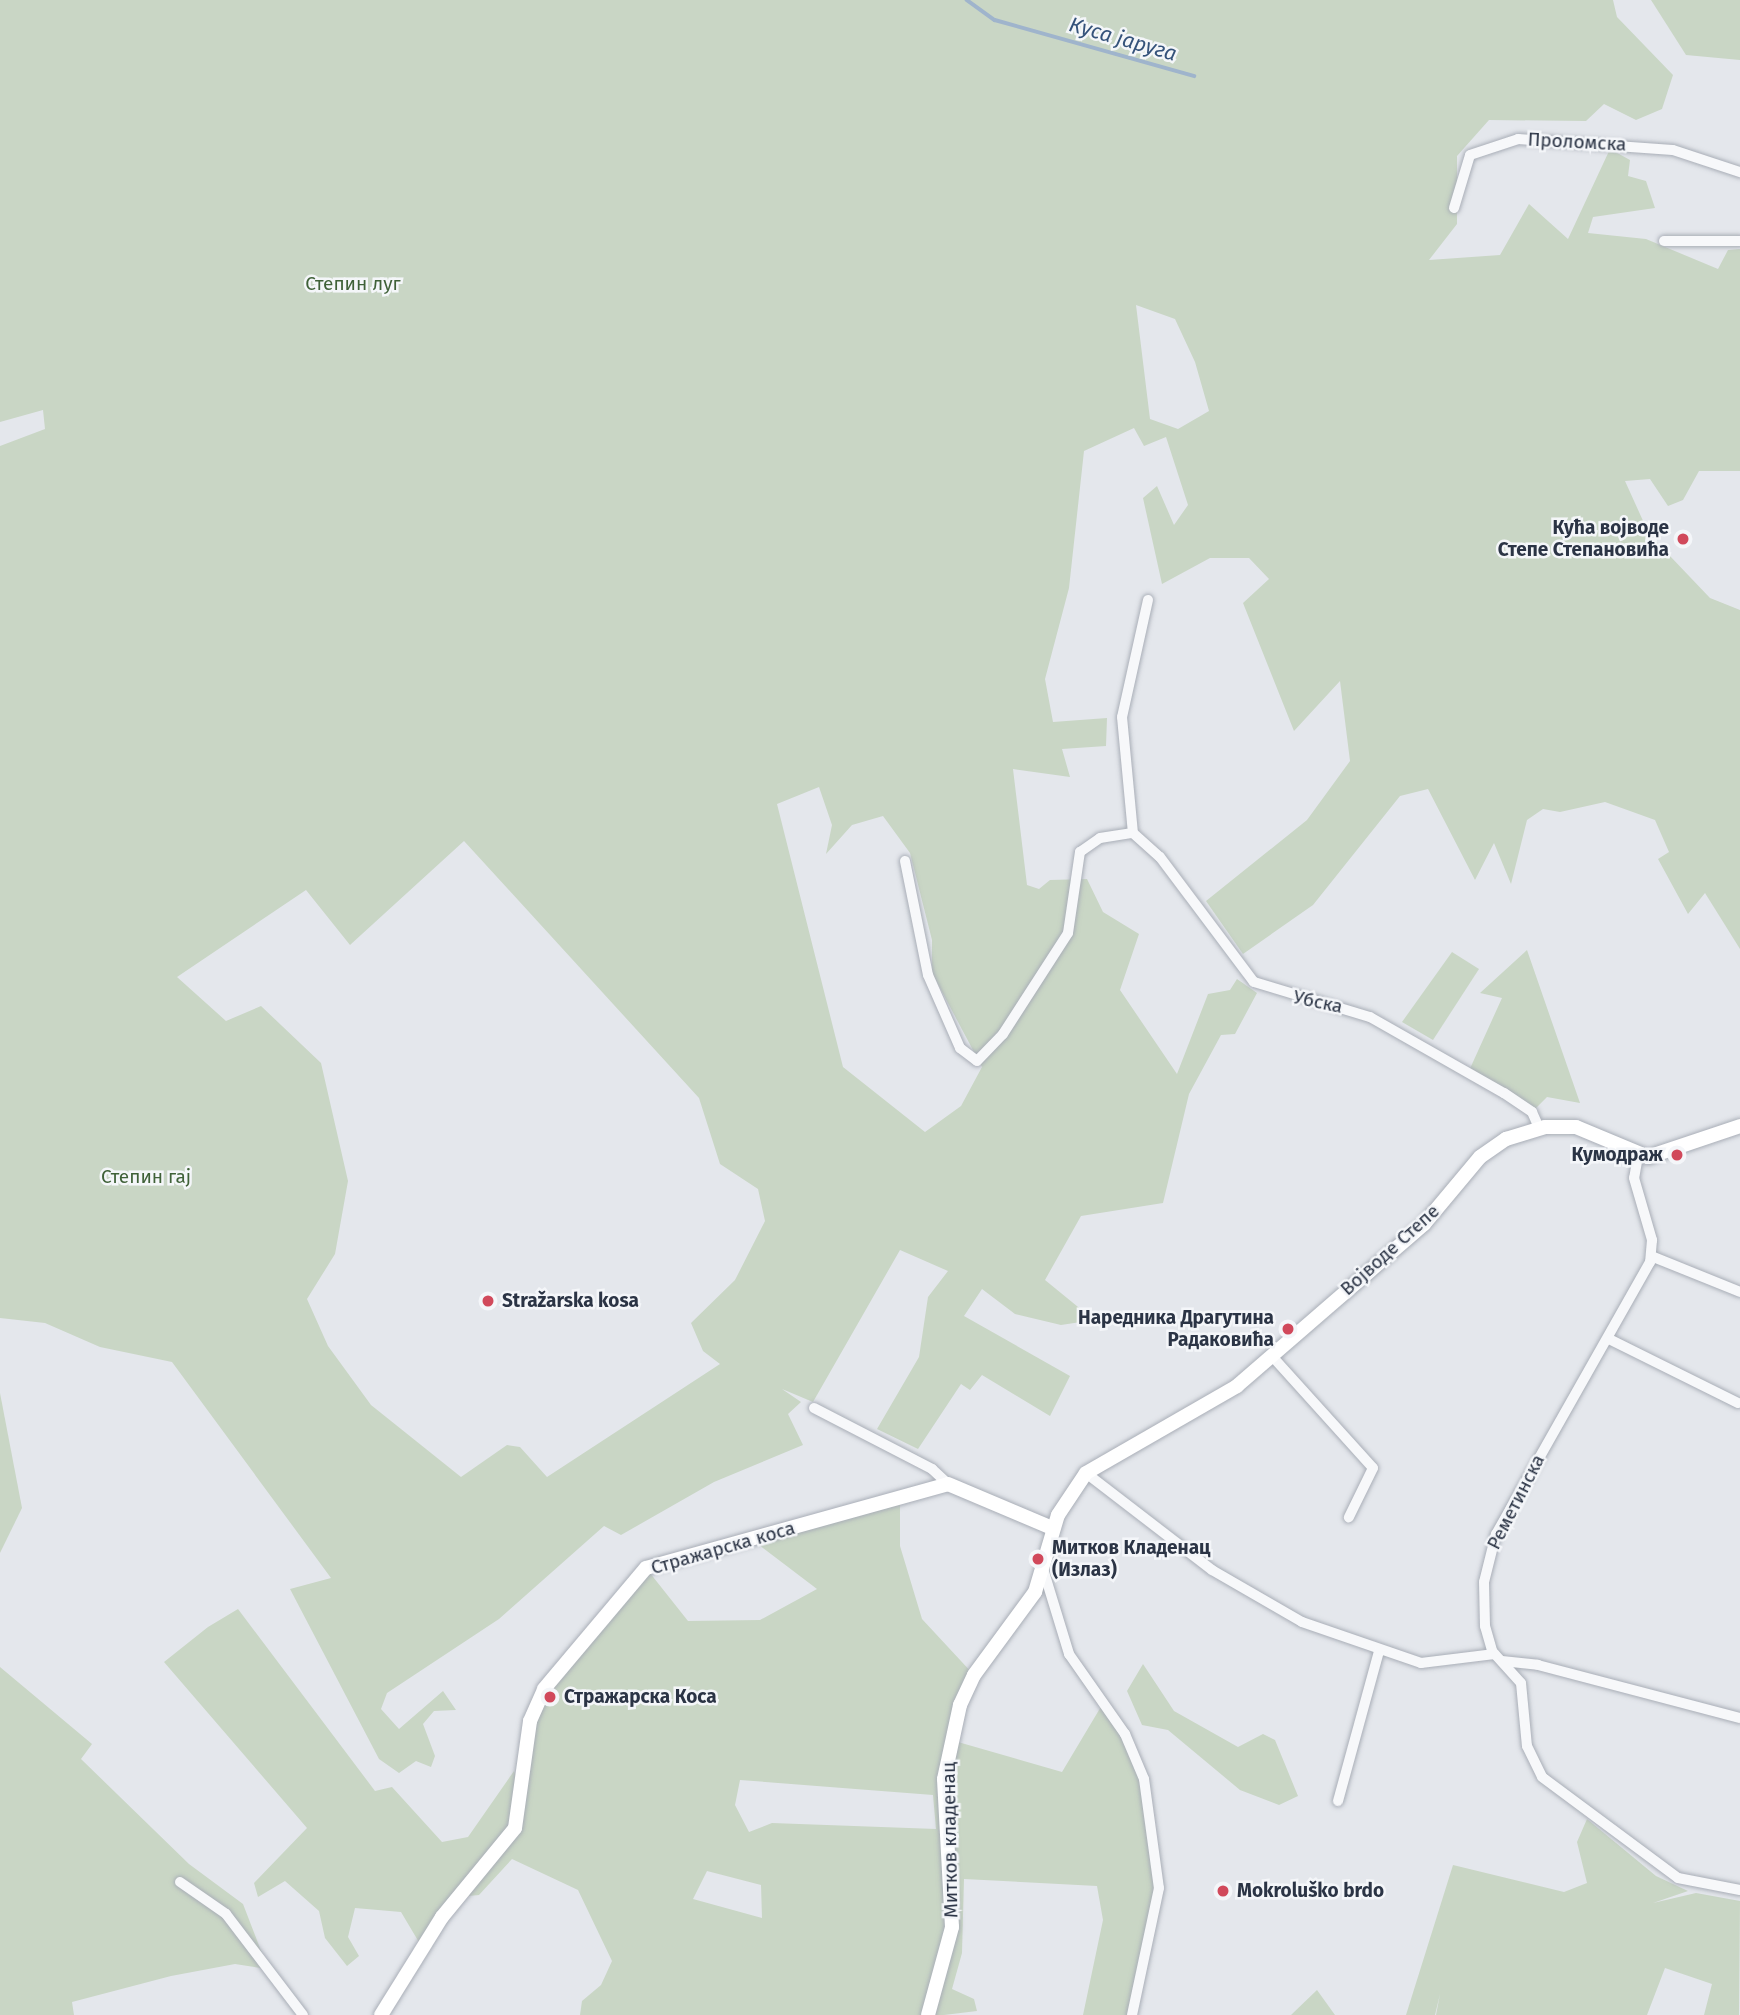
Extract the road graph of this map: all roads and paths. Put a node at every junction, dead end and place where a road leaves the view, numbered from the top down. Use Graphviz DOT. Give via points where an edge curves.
graph roads {
  1 [pos="1740,172"];
  2 [pos="1454,208"];
  3 [pos="1664,240"];
  4 [pos="1740,241"];
  5 [pos="1148,600"];
  6 [pos="1133,833"];
  7 [pos="905,861"];
  8 [pos="1740,1126"];
  9 [pos="1539,1128"];
  10 [pos="1638,1156"];
  11 [pos="1651,1256"];
  12 [pos="1740,1292"];
  13 [pos="1609,1339"];
  14 [pos="1271,1355"];
  15 [pos="1738,1403"];
  16 [pos="814,1408"];
  17 [pos="1086,1473"];
  18 [pos="948,1484"];
  19 [pos="1349,1517"];
  20 [pos="1052,1528"];
  21 [pos="1045,1567"];
  22 [pos="1379,1651"];
  23 [pos="1498,1658"];
  24 [pos="1740,1718"];
  25 [pos="1338,1801"];
  26 [pos="180,1882"];
  27 [pos="1740,1890"];
  28 [pos="303,2015"];
  29 [pos="381,2015"];
  30 [pos="928,2015"];
  31 [pos="1132,2015"];
  1 -- 2 [label="street, Проломска" via="1673,150 1518,139 1470,155"];
  3 -- 4 [label="street"];
  5 -- 6 [label="street" via="1122,717"];
  6 -- 7 [label="street" via="1100,838 1080,852 1068,933 1003,1034 976,1061 960,1048 928,975"];
  6 -- 9 [label="street, Убска" via="1160,857 1254,982 1370,1017 1504,1093 1532,1112"];
  8 -- 10 [label="street" via="1665,1154"];
  9 -- 10 [label="street, Војводе Степе" via="1588,1129"];
  9 -- 14 [label="street, Војводе Степе" via="1486,1152 1424,1224"];
  10 -- 11 [label="street" via="1634,1178"];
  11 -- 12 [label="street"];
  11 -- 13 [label="street, Реметинска"];
  13 -- 15 [label="street"];
  13 -- 23 [label="street, Реметинска" via="1490,1551 1483,1602"];
  14 -- 17 [label="street, Војводе Степе" via="1218,1400"];
  14 -- 19 [label="street" via="1373,1468"];
  16 -- 18 [label="street" via="932,1469"];
  17 -- 20 [label="street, Војводе Степе"];
  17 -- 22 [label="street" via="1166,1537 1261,1601"];
  18 -- 20 [label="street"];
  18 -- 29 [label="street, Стражарска коса" via="646,1569 544,1689 530,1721 515,1828 442,1917"];
  20 -- 21 [label="street"];
  21 -- 30 [label="street, Митков кладенац" via="974,1675 950,1740 944,1779 952,1927"];
  21 -- 31 [label="street" via="1069,1654 1125,1734 1144,1779 1159,1888"];
  22 -- 23 [label="street" via="1435,1664"];
  22 -- 25 [label="street"];
  23 -- 24 [label="street"];
  23 -- 27 [label="street, Реметинска" via="1521,1683 1527,1746 1553,1789 1678,1878"];
  26 -- 28 [label="street" via="226,1914"];
}
